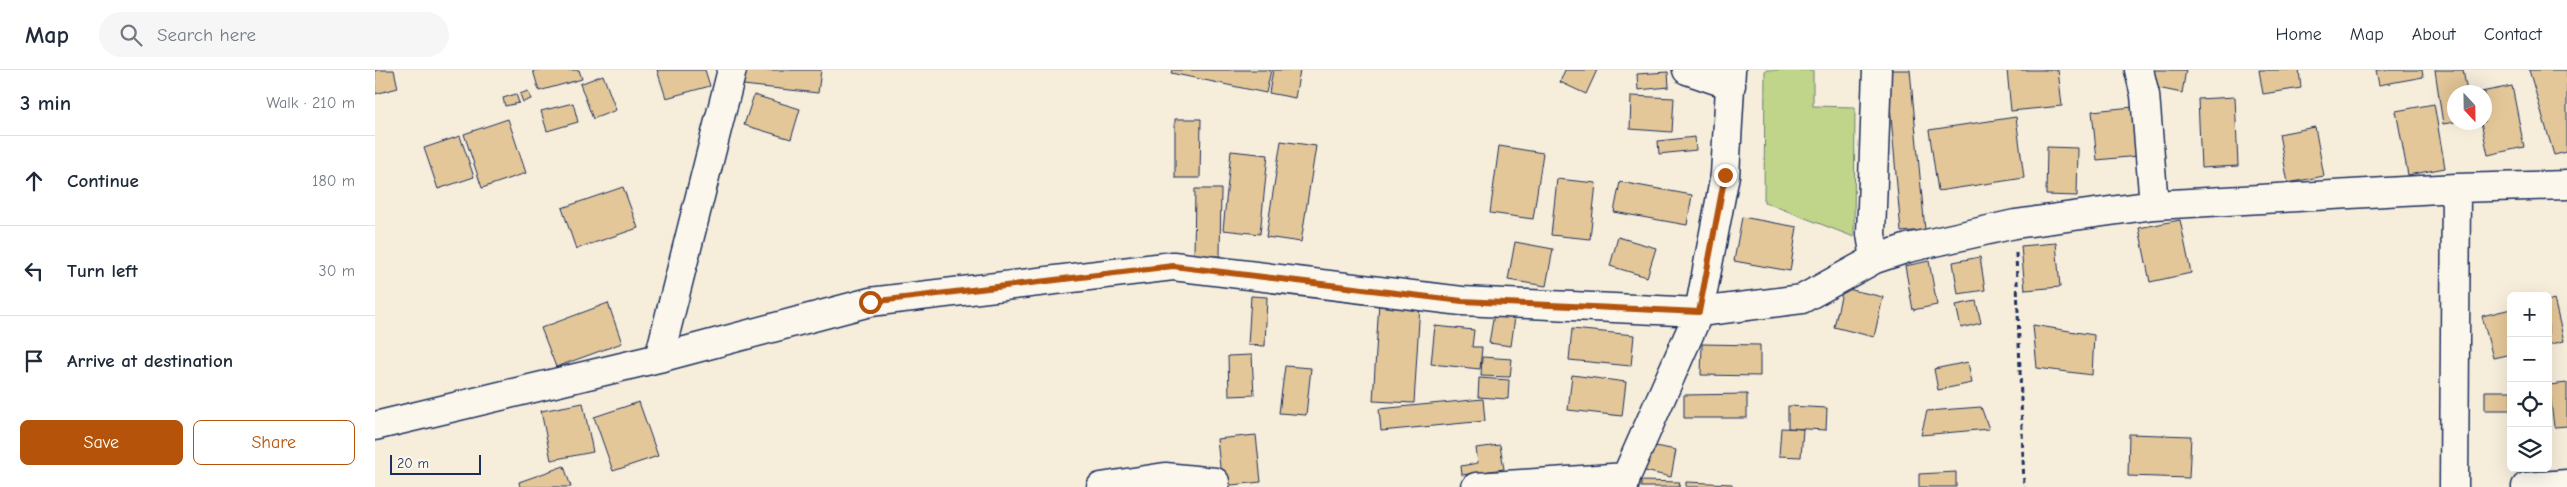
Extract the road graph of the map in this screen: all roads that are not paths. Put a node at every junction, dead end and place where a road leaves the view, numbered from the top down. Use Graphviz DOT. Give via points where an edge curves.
graph roads {
  1 [pos="733,70"];
  2 [pos="1687,70"];
  3 [pos="1877,70"];
  4 [pos="2139,70"];
  5 [pos="1731,78"];
  6 [pos="2567,185"];
  7 [pos="2456,188"];
  8 [pos="2154,205"];
  9 [pos="1875,260"];
  10 [pos="1699,312"];
  11 [pos="659,358"];
  12 [pos="375,426"];
  13 [pos="1625,482"];
  14 [pos="2567,484"];
  15 [pos="1101,487"];
  16 [pos="1215,487"];
  17 [pos="1476,487"];
  18 [pos="2454,487"];
  19 [pos="2526,487"];
  1 -- 11 [label="street"];
  2 -- 5 [label="street"];
  3 -- 9 [label="street" via="1871,234"];
  4 -- 8 [label="street" via="2145,95"];
  5 -- 10 [label="street" via="1725,175"];
  6 -- 7 [label="street"];
  7 -- 8 [label="street"];
  7 -- 18 [label="street"];
  8 -- 9 [label="street" via="2015,224 1908,248"];
  9 -- 10 [label="street" via="1802,299"];
  10 -- 11 [label="street" via="1462,301 1173,266 870,302"];
  10 -- 13 [label="street"];
  11 -- 12 [label="street"];
  13 -- 17 [label="street"];
  14 -- 19 [label="street"];
  15 -- 16 [label="street" via="1165,477 1215,482"];
}
